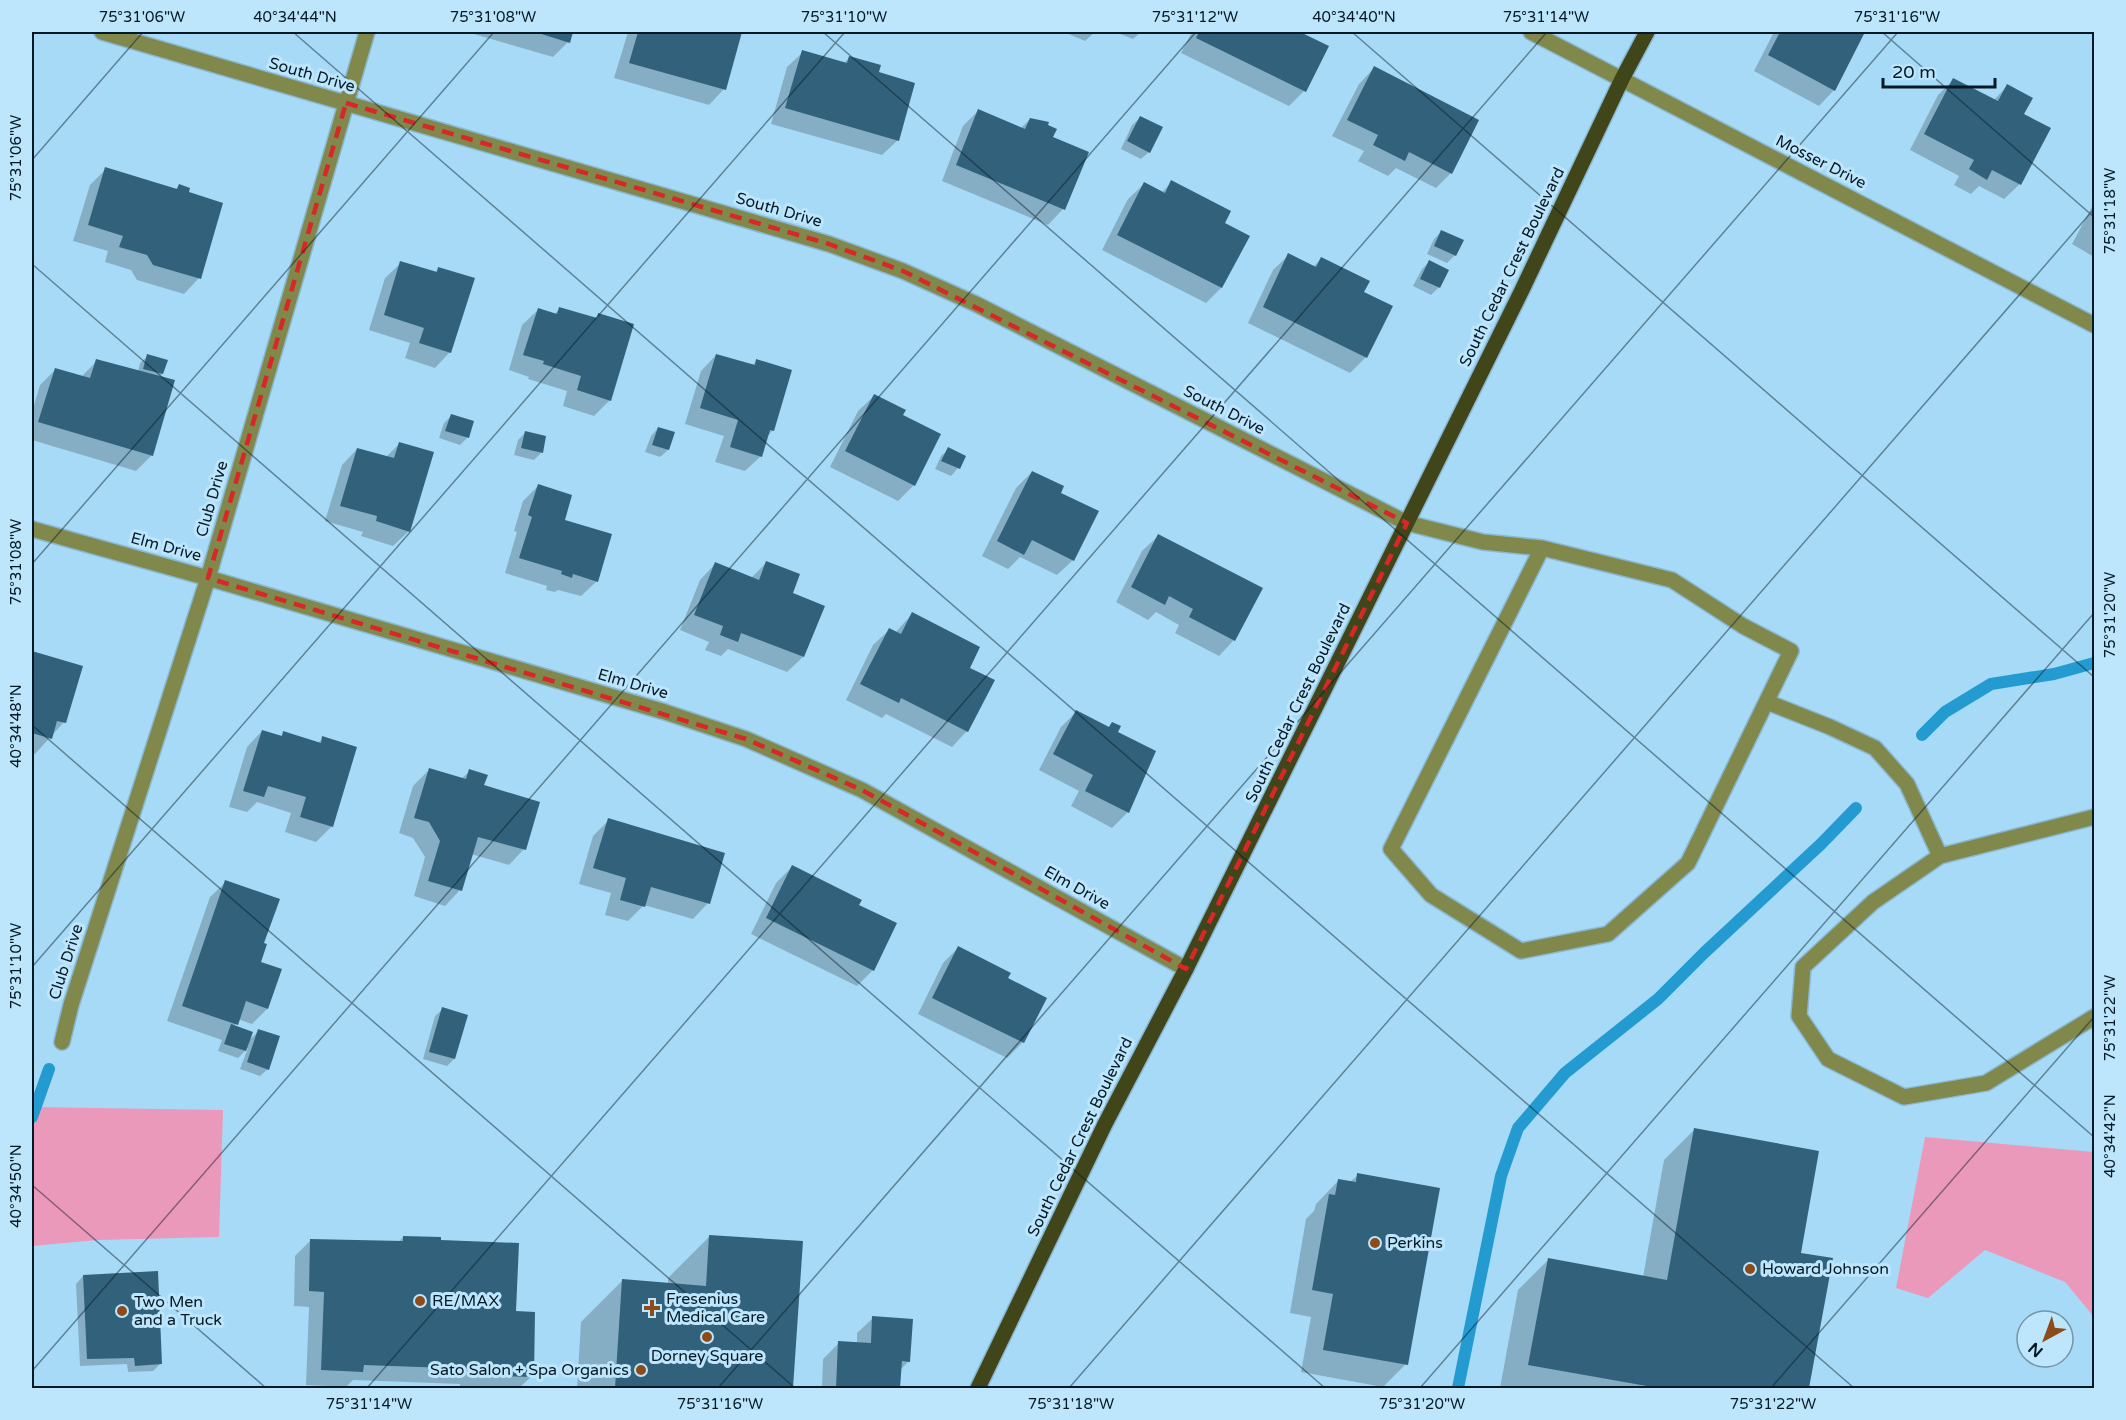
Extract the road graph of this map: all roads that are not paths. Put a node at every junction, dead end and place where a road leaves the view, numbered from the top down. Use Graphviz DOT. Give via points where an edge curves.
graph roads {
  1 [pos="102,32"];
  2 [pos="367,32"];
  3 [pos="1531,32"];
  4 [pos="1647,32"];
  5 [pos="1622,79"];
  6 [pos="346,103"];
  7 [pos="2094,325"];
  8 [pos="1407,523"];
  9 [pos="32,529"];
  10 [pos="1542,548"];
  11 [pos="208,578"];
  12 [pos="1767,702"];
  13 [pos="2094,817"];
  14 [pos="1940,856"];
  15 [pos="1186,969"];
  16 [pos="2094,1017"];
  17 [pos="62,1042"];
  18 [pos="978,1389"];
  1 -- 6 [label="street, South Drive"];
  2 -- 6 [label="street, Club Drive"];
  3 -- 5 [label="street, Mosser Drive"];
  4 -- 5 [label="main road, South Cedar Crest Boulevard"];
  5 -- 7 [label="street, Mosser Drive"];
  5 -- 8 [label="main road, South Cedar Crest Boulevard"];
  6 -- 8 [label="street, South Drive" via="829,244 903,272 976,304"];
  6 -- 11 [label="street, Club Drive"];
  8 -- 10 [label="street, South Drive" via="1483,542"];
  8 -- 15 [label="main road, South Cedar Crest Boulevard"];
  9 -- 11 [label="street, Elm Drive"];
  10 -- 12 [label="street, South Drive" via="1672,580 1743,627 1791,651"];
  10 -- 12 [label="street" via="1391,849 1431,895 1521,951 1608,934 1688,863"];
  11 -- 15 [label="street, Elm Drive" via="746,739 862,790"];
  11 -- 17 [label="street, Club Drive"];
  12 -- 14 [label="street" via="1875,748 1907,784"];
  13 -- 14 [label="street"];
  14 -- 16 [label="street" via="1873,902 1803,967 1799,1016 1828,1059 1904,1097 1986,1083"];
  15 -- 18 [label="main road, South Cedar Crest Boulevard" via="1105,1124"];
}
